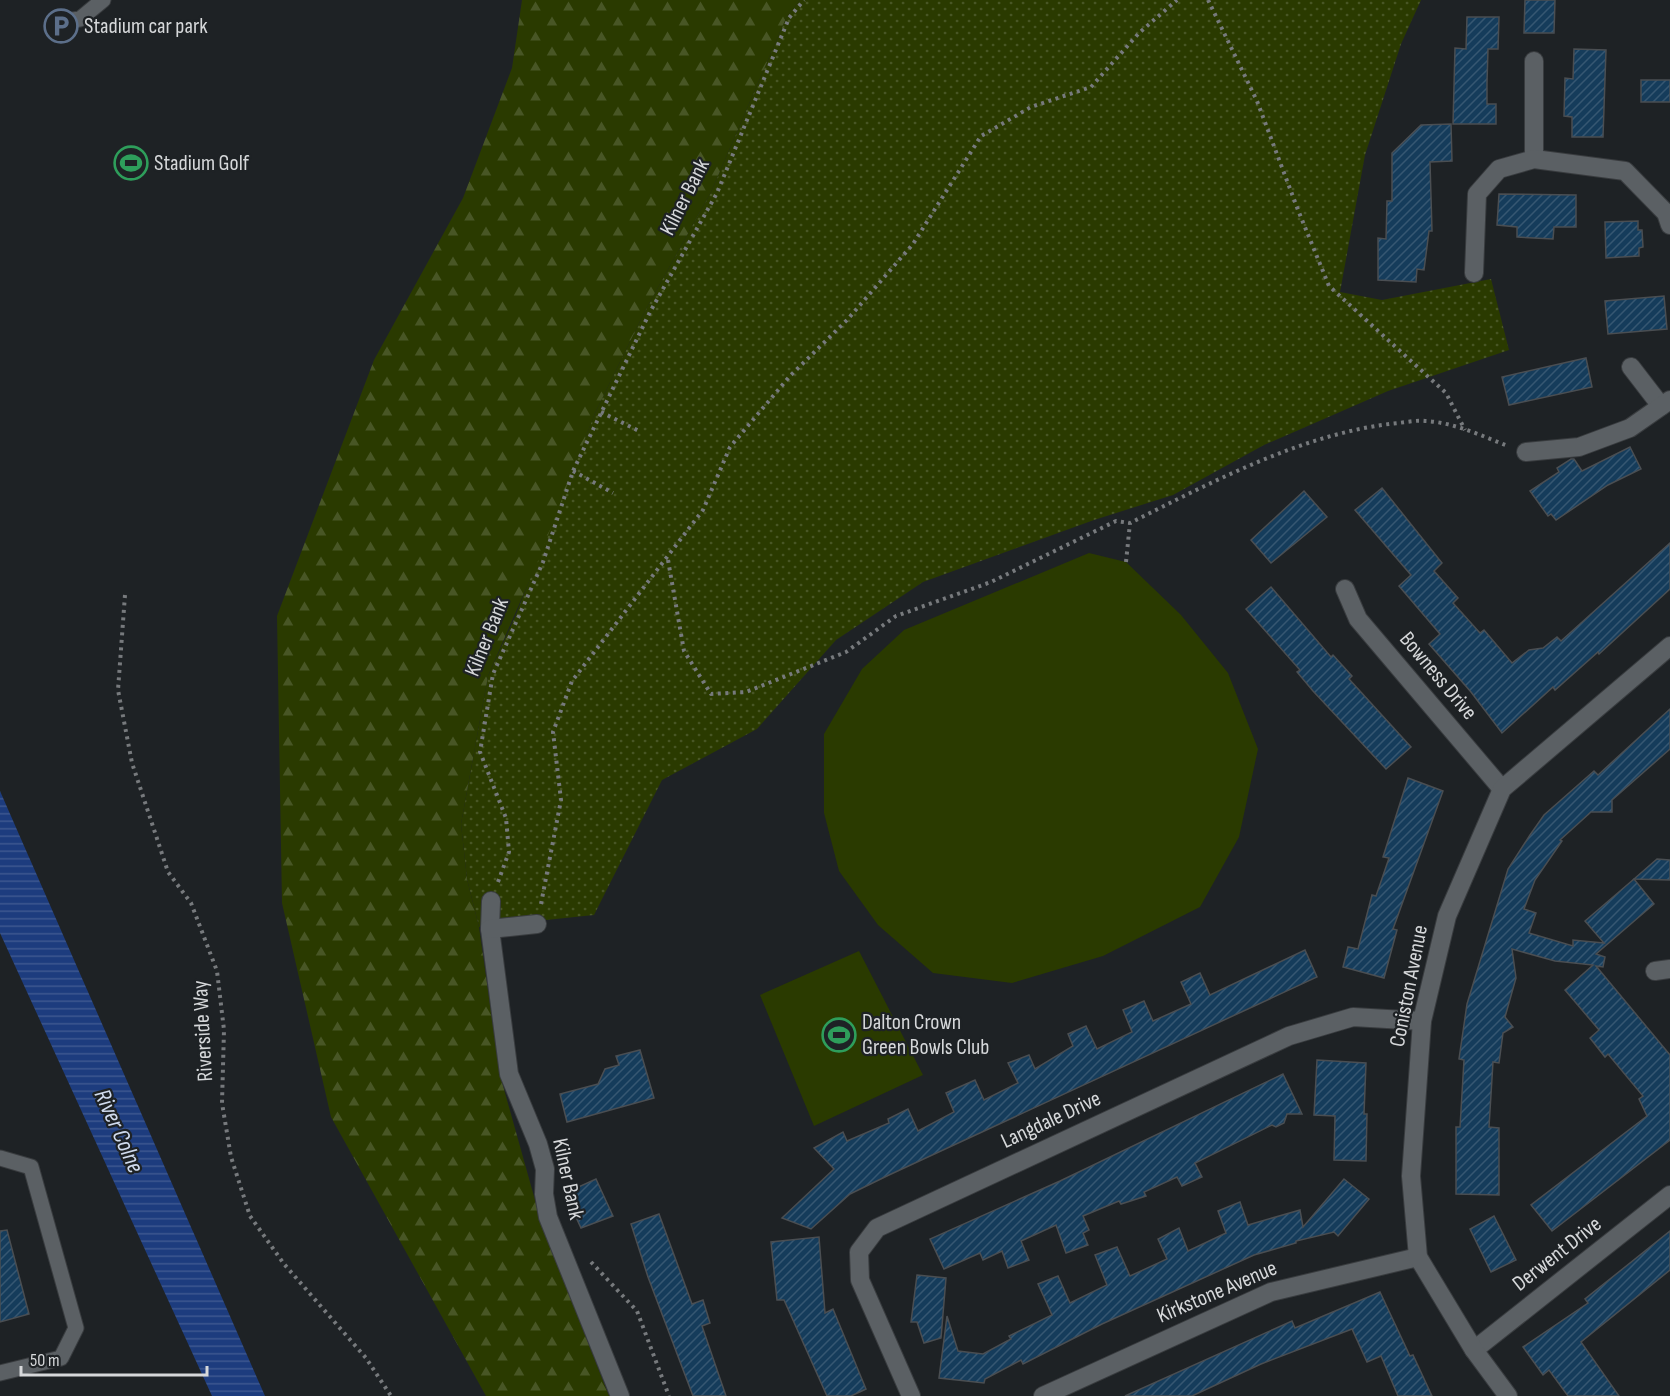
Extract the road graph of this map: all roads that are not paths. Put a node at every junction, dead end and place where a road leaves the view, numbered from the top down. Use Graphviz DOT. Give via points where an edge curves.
graph roads {
  1 [pos="104,0"];
  2 [pos="72,20"];
  3 [pos="1534,61"];
  4 [pos="1534,159"];
  5 [pos="1670,225"];
  6 [pos="1474,273"];
  7 [pos="1631,367"];
  8 [pos="1665,403"];
  9 [pos="1526,452"];
  10 [pos="1345,589"];
  11 [pos="1670,646"];
  12 [pos="1502,789"];
  13 [pos="491,901"];
  14 [pos="537,924"];
  15 [pos="490,929"];
  16 [pos="1422,1022"];
  17 [pos="0,1158"];
  18 [pos="1670,1195"];
  19 [pos="1418,1257"];
  20 [pos="1474,1350"];
  21 [pos="0,1373"];
  22 [pos="620,1396"];
  23 [pos="911,1396"];
  24 [pos="1043,1396"];
  25 [pos="1508,1396"];
  1 -- 2 [label="lane" via="80,19"];
  3 -- 4 [label="street"];
  4 -- 5 [label="street" via="1625,171 1666,213"];
  4 -- 6 [label="street" via="1498,169 1477,194"];
  7 -- 8 [label="street"];
  8 -- 9 [label="street" via="1630,428 1579,447"];
  10 -- 12 [label="street, Bowness Drive" via="1358,619"];
  11 -- 12 [label="street, Coniston Avenue"];
  12 -- 16 [label="street, Coniston Avenue" via="1447,916"];
  13 -- 15 [label="street, Kilner Bank"];
  14 -- 15 [label="street"];
  15 -- 22 [label="street, Kilner Bank" via="509,1074 545,1169 548,1217"];
  16 -- 19 [label="street, Coniston Avenue" via="1411,1176"];
  16 -- 23 [label="street, Langdale Drive" via="1353,1017 1289,1036 877,1228 858,1252 860,1280"];
  17 -- 21 [label="lane" via="31,1167 76,1328 60,1358"];
  18 -- 20 [label="street, Derwent Drive"];
  19 -- 20 [label="street, Coniston Avenue"];
  19 -- 24 [label="street, Kirkstone Avenue" via="1271,1292"];
  20 -- 25 [label="street, Coniston Avenue"];
}
